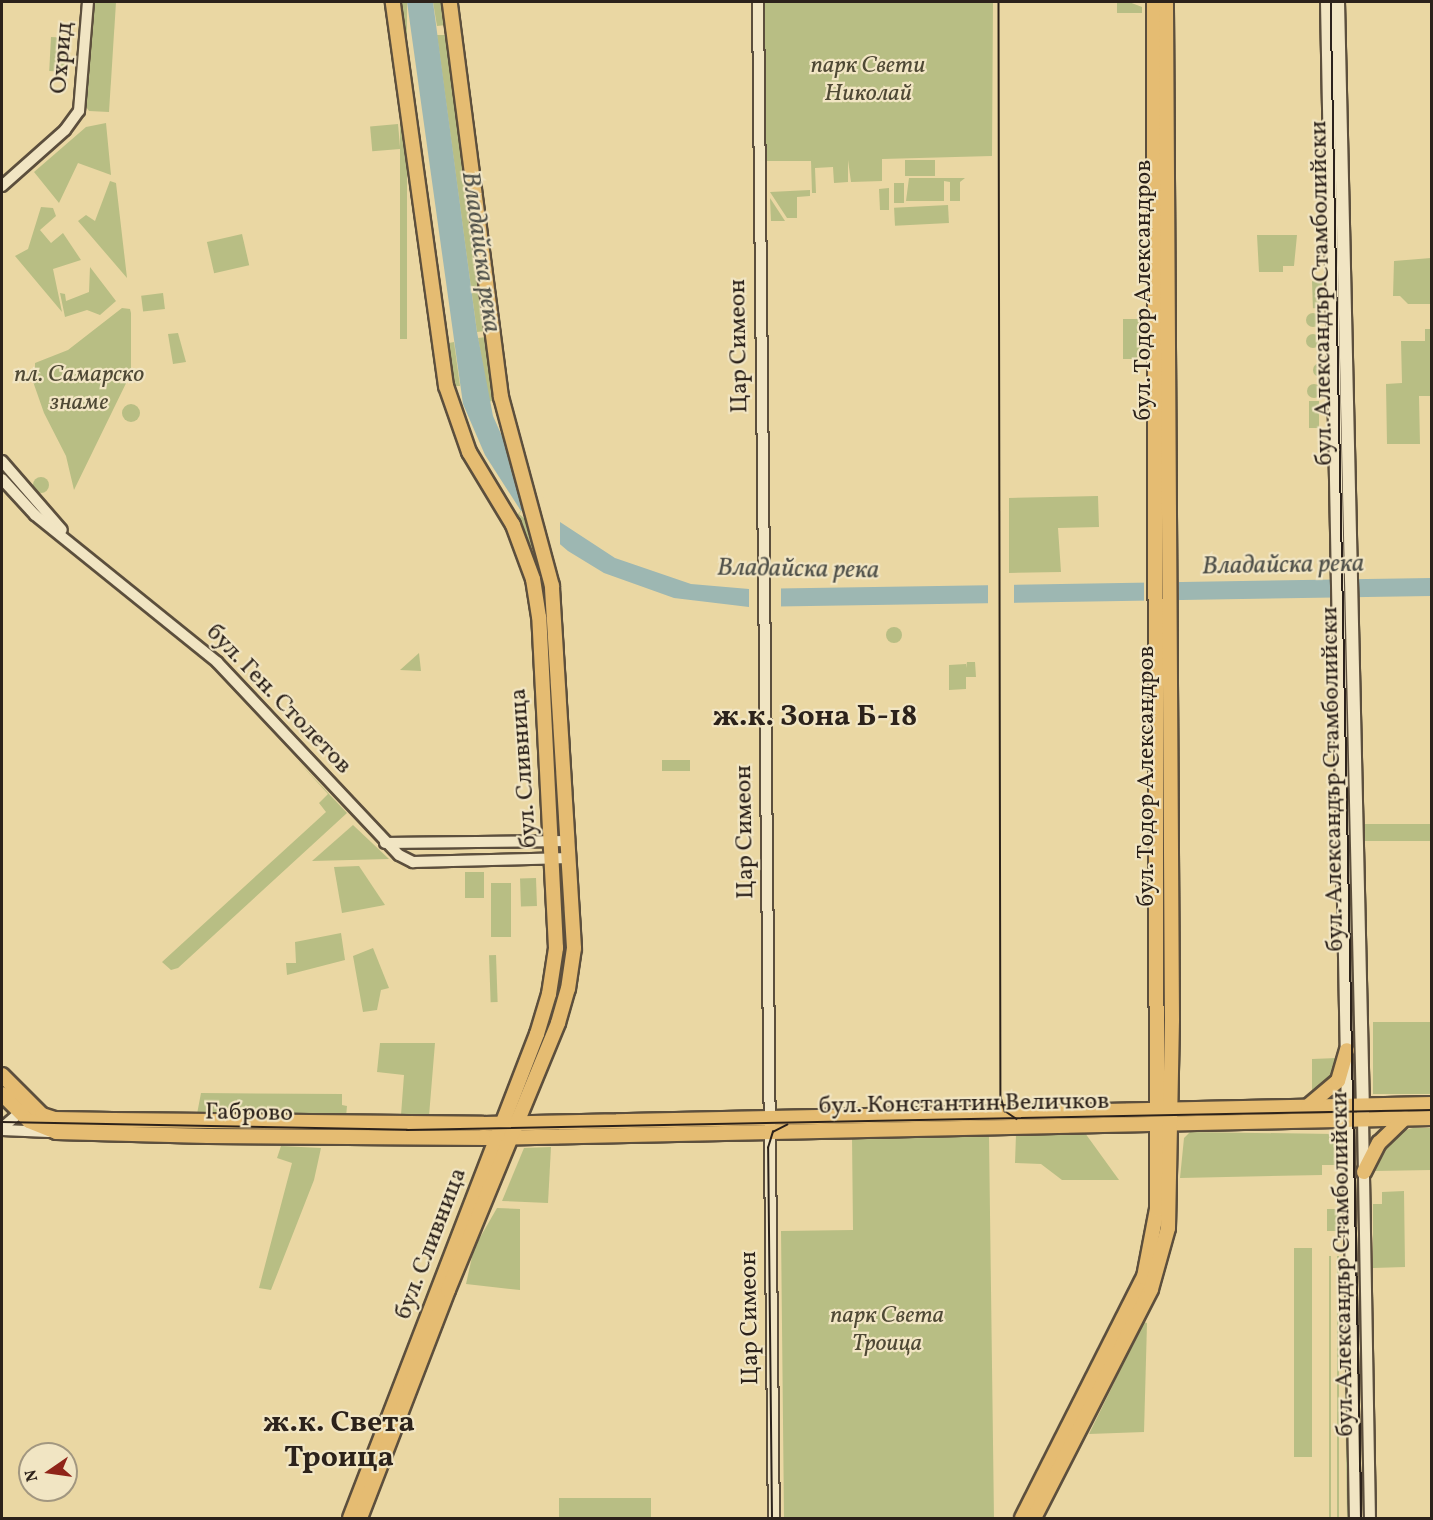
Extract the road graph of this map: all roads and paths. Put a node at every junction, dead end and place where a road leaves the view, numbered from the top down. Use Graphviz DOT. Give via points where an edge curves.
graph roads {
  1 [pos="88,2"];
  2 [pos="393,2"];
  3 [pos="450,2"];
  4 [pos="758,2"];
  5 [pos="1154,2"];
  6 [pos="1166,2"];
  7 [pos="1327,2"];
  8 [pos="1338,2"];
  9 [pos="2,186"];
  10 [pos="2,461"];
  11 [pos="2,479"];
  12 [pos="79,548"];
  13 [pos="1344,575"];
  14 [pos="1162,580"];
  15 [pos="1344,602"];
  16 [pos="552,841"];
  17 [pos="570,841"];
  18 [pos="385,843"];
  19 [pos="570,858"];
  20 [pos="553,859"];
  21 [pos="1347,1050"];
  22 [pos="2,1075"];
  23 [pos="2,1094"];
  24 [pos="1431,1104"];
  25 [pos="1306,1107"];
  26 [pos="1165,1109"];
  27 [pos="1363,1112"];
  28 [pos="21,1113"];
  29 [pos="1348,1113"];
  30 [pos="1405,1118"];
  31 [pos="1431,1118"];
  32 [pos="502,1123"];
  33 [pos="519,1123"];
  34 [pos="770,1125"];
  35 [pos="1165,1125"];
  36 [pos="55,1126"];
  37 [pos="2,1129"];
  38 [pos="513,1137"];
  39 [pos="497,1138"];
  40 [pos="1364,1172"];
  41 [pos="350,1518"];
  42 [pos="360,1518"];
  43 [pos="774,1518"];
  44 [pos="1022,1518"];
  45 [pos="1034,1518"];
  46 [pos="1355,1518"];
  47 [pos="1370,1518"];
  1 -- 9 [label="street, Охрид" via="82,95 75,118"];
  2 -- 16 [label="main road, бул. Сливница" via="446,386 469,452 513,525 533,579"];
  3 -- 17 [label="main road, бул. Сливница" via="501,397 541,536 553,599"];
  4 -- 34 [label="street, Цар Симеон"];
  5 -- 14 [label="main road, бул. Тодор Александров"];
  6 -- 14 [label="main road, бул. Тодор Александров"];
  7 -- 13 [label="main road, бул. Александър Стамболийски"];
  8 -- 13 [label="main road, бул. Александър Стамболийски"];
  10 -- 12 [label="street, бул. Ген. Столетов"];
  11 -- 12 [label="street, бул. Ген. Столетов" via="35,515"];
  12 -- 18 [label="street, бул. Ген. Столетов" via="218,662"];
  13 -- 15 [label="main road, бул. Александър Стамболийски"];
  14 -- 26 [label="main road, бул. Тодор Александров"];
  15 -- 21 [label="main road, бул. Александър Стамболийски"];
  15 -- 27 [label="main road, бул. Александър Стамболийски"];
  16 -- 17 [label="street"];
  16 -- 18 [label="street"];
  16 -- 20 [label="main road, бул. Сливница"];
  17 -- 19 [label="main road, бул. Сливница"];
  18 -- 20 [label="street, бул. Ген. Столетов" via="413,862"];
  19 -- 20 [label="street"];
  19 -- 33 [label="main road, бул. Сливница" via="574,933 570,983"];
  20 -- 32 [label="main road, бул. Сливница" via="557,921 552,980 542,1020"];
  21 -- 25 [label="main road" via="1338,1081"];
  21 -- 29 [label="main road, бул. Александър Стамболийски"];
  22 -- 28 [label="main road"];
  23 -- 28 [label="main road"];
  24 -- 27 [label="main road, бул. Константин Величков"];
  25 -- 26 [label="main road, бул. Константин Величков"];
  25 -- 29 [label="main road, бул. Константин Величков"];
  26 -- 34 [label="main road, бул. Константин Величков"];
  26 -- 35 [label="main road, бул. Тодор Александров"];
  27 -- 29 [label="main road, бул. Константин Величков"];
  27 -- 30 [label="main road, бул. Константин Величков"];
  27 -- 40 [label="street, бул. Александър Стамболийски"];
  28 -- 36 [label="main road"];
  28 -- 37 [label="street"];
  29 -- 35 [label="main road, бул. Константин Величков"];
  29 -- 46 [label="street, бул. Александър Стамболийски"];
  30 -- 31 [label="main road, бул. Константин Величков"];
  30 -- 40 [label="main road" via="1379,1143"];
  32 -- 33 [label="main road, бул. Константин Величков"];
  32 -- 36 [label="main road, Габрово"];
  32 -- 39 [label="main road, бул. Сливница"];
  33 -- 34 [label="main road, бул. Константин Величков"];
  33 -- 38 [label="main road, бул. Сливница"];
  34 -- 35 [label="main road, бул. Константин Величков"];
  34 -- 38 [label="main road, бул. Константин Величков"];
  34 -- 43 [label="street, Цар Симеон"];
  35 -- 44 [label="main road, бул. Тодор Александров" via="1148,1264"];
  35 -- 45 [label="main road, бул. Тодор Александров" via="1169,1215 1160,1265"];
  36 -- 37 [label="street, Габрово"];
  36 -- 39 [label="main road, Габрово"];
  38 -- 39 [label="main road, бул. Константин Величков"];
  38 -- 42 [label="main road, бул. Сливница" via="448,1290"];
  39 -- 41 [label="main road, бул. Сливница"];
  40 -- 47 [label="street, бул. Александър Стамболийски"];
}
